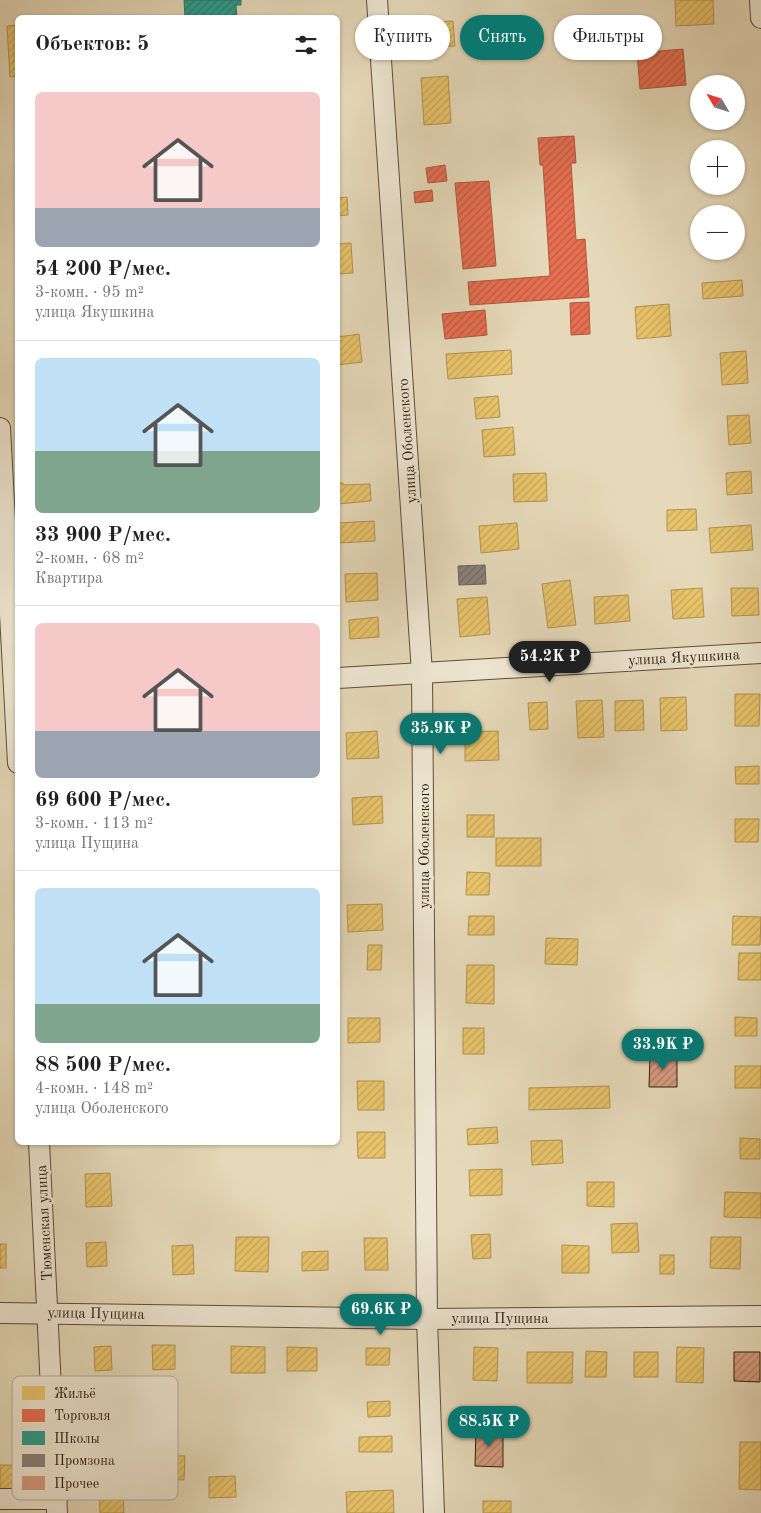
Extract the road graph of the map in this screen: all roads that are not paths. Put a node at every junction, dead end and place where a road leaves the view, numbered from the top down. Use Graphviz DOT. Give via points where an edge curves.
graph roads {
  1 [pos="376,0"];
  2 [pos="760,0"];
  3 [pos="761,18"];
  4 [pos="0,428"];
  5 [pos="761,653"];
  6 [pos="422,673"];
  7 [pos="340,678"];
  8 [pos="10,696"];
  9 [pos="15,738"];
  10 [pos="39,1145"];
  11 [pos="49,1312"];
  12 [pos="0,1313"];
  13 [pos="761,1316"];
  14 [pos="427,1319"];
  15 [pos="52,1376"];
  16 [pos="0,1499"];
  17 [pos="57,1506"];
  18 [pos="434,1513"];
  1 -- 6 [label="street, улица Оболенского"];
  2 -- 3 [label="street"];
  4 -- 8 [label="street"];
  5 -- 6 [label="street, улица Якушкина"];
  6 -- 7 [label="street, улица Якушкина"];
  6 -- 14 [label="street, улица Оболенского"];
  8 -- 9 [label="street"];
  10 -- 11 [label="street, Тюменская улица"];
  11 -- 12 [label="street, улица Пущина"];
  11 -- 14 [label="street, улица Пущина"];
  11 -- 15 [label="street, Тюменская улица"];
  13 -- 14 [label="street, улица Пущина"];
  14 -- 18 [label="street, улица Оболенского"];
  16 -- 17 [label="street"];
}
